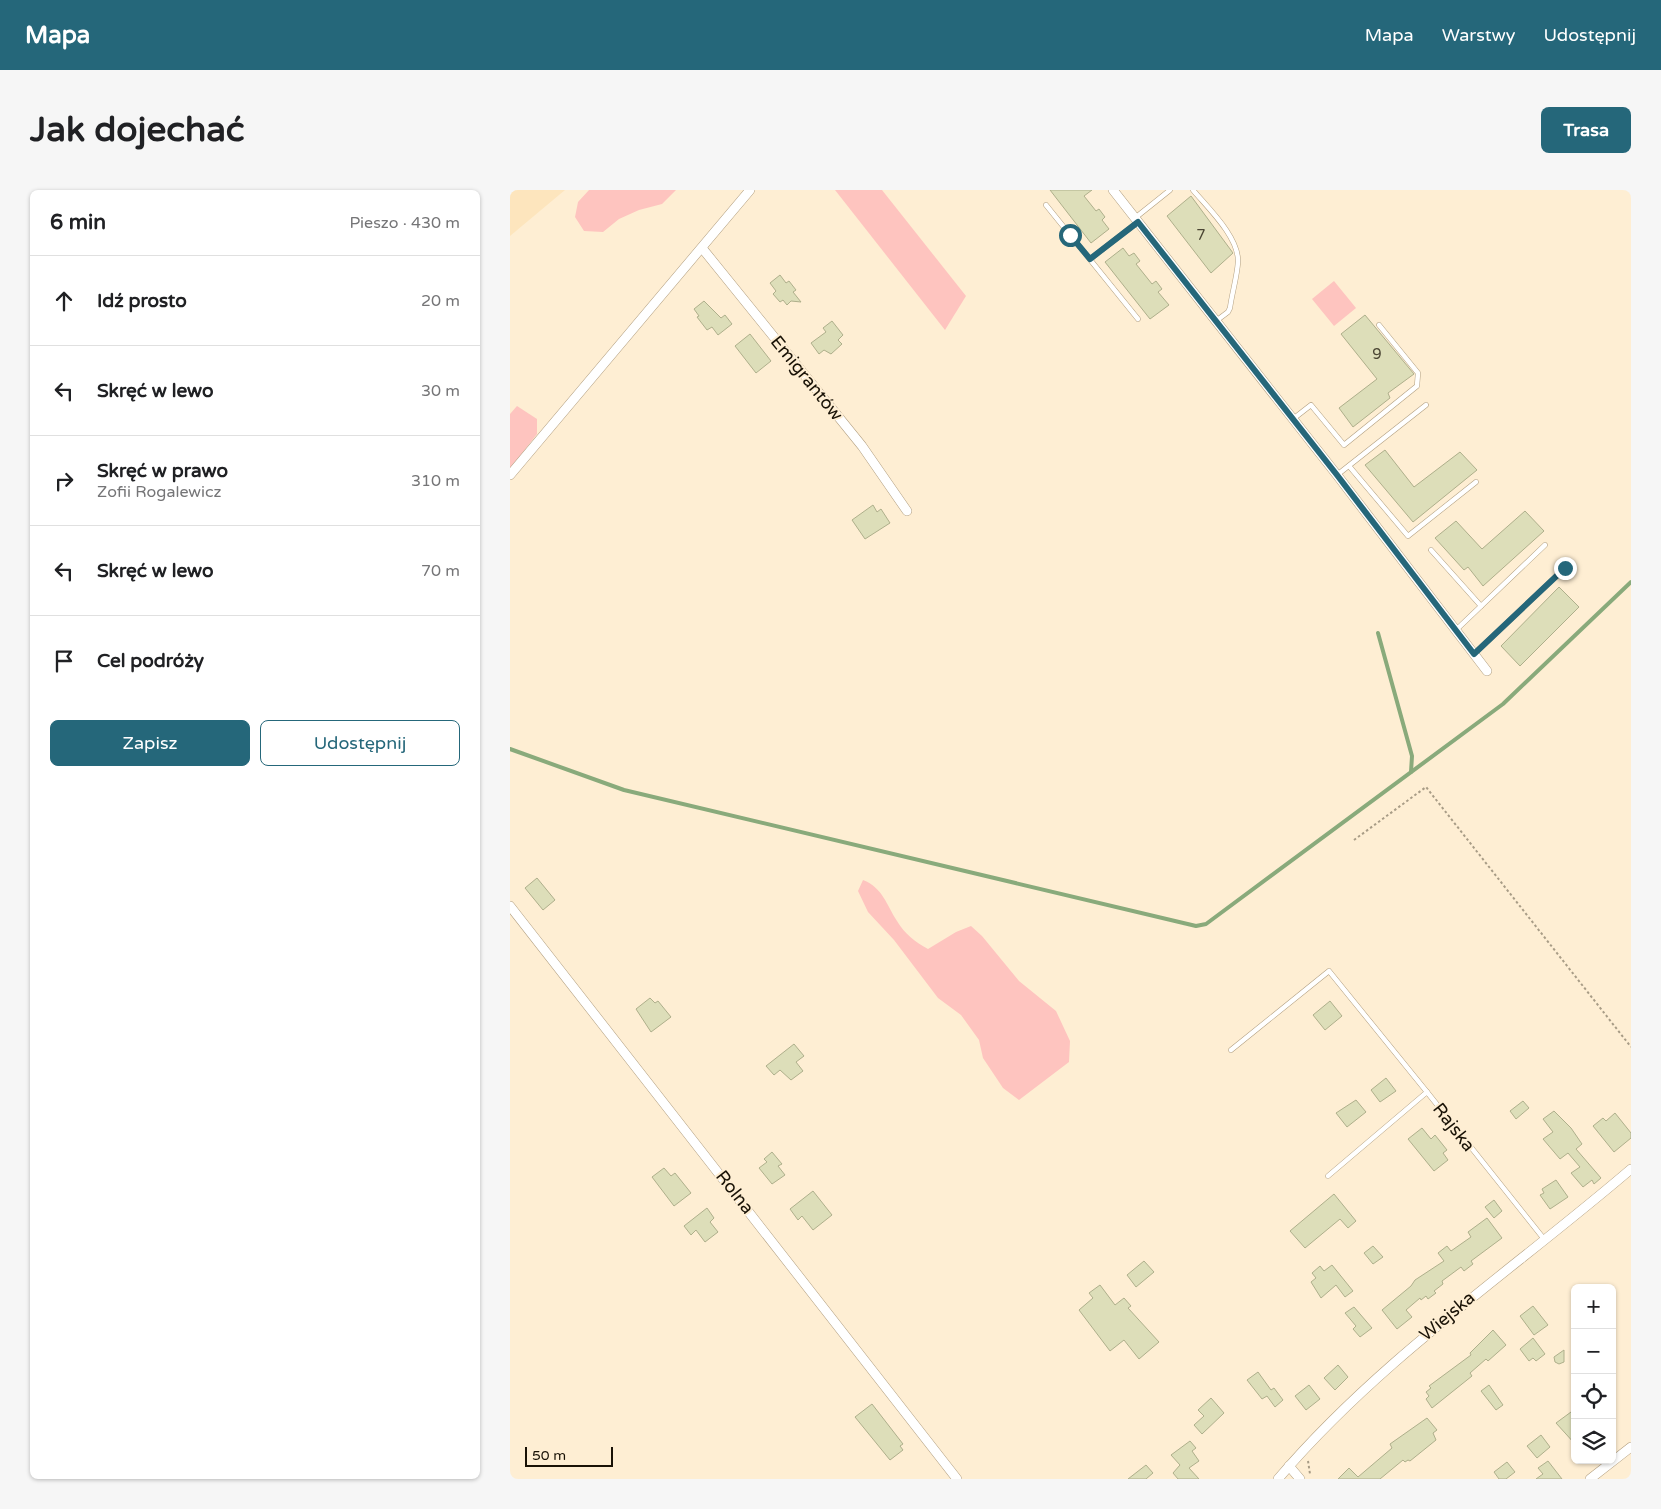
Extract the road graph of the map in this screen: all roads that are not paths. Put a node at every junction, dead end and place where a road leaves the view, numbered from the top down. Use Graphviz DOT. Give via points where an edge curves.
graph roads {
  1 [pos="750,190"];
  2 [pos="1113,190"];
  3 [pos="1170,190"];
  4 [pos="1193,190"];
  5 [pos="1046,205"];
  6 [pos="1137,220"];
  7 [pos="702,248"];
  8 [pos="1090,259"];
  9 [pos="1138,319"];
  10 [pos="1216,321"];
  11 [pos="1379,325"];
  12 [pos="1426,405"];
  13 [pos="1293,419"];
  14 [pos="1349,466"];
  15 [pos="1337,475"];
  16 [pos="510,476"];
  17 [pos="1476,482"];
  18 [pos="907,511"];
  19 [pos="1545,545"];
  20 [pos="1431,550"];
  21 [pos="1565,568"];
  22 [pos="1481,606"];
  23 [pos="1456,630"];
  24 [pos="1474,654"];
  25 [pos="1487,671"];
  26 [pos="510,906"];
  27 [pos="1231,1050"];
  28 [pos="1427,1092"];
  29 [pos="1631,1169"];
  30 [pos="1328,1176"];
  31 [pos="1544,1239"];
  32 [pos="1631,1448"];
  33 [pos="1288,1466"];
  34 [pos="957,1479"];
  35 [pos="1278,1479"];
  36 [pos="1300,1479"];
  37 [pos="1590,1479"];
  1 -- 7 [label="street"];
  2 -- 6 [label="street"];
  3 -- 6 [label="lane"];
  4 -- 10 [label="lane" via="1232,240 1237,253 1230,308"];
  5 -- 8 [label="lane"];
  6 -- 8 [label="lane"];
  6 -- 10 [label="street"];
  7 -- 16 [label="street"];
  7 -- 18 [label="street, Emigrantów" via="862,446"];
  8 -- 9 [label="lane"];
  10 -- 13 [label="street"];
  11 -- 13 [label="lane" via="1418,373 1417,386 1344,445 1311,405"];
  12 -- 14 [label="lane"];
  13 -- 15 [label="street"];
  14 -- 15 [label="lane"];
  14 -- 17 [label="lane" via="1408,536"];
  15 -- 23 [label="street"];
  19 -- 22 [label="lane"];
  20 -- 22 [label="lane"];
  21 -- 24 [label="lane"];
  22 -- 23 [label="lane"];
  23 -- 24 [label="street"];
  24 -- 25 [label="street"];
  26 -- 34 [label="street, Rolna"];
  27 -- 28 [label="lane" via="1330,971"];
  28 -- 30 [label="lane, Rajska"];
  28 -- 31 [label="lane, Rajska"];
  29 -- 31 [label="street, Wiejska"];
  31 -- 33 [label="street, Wiejska" via="1417,1341 1305,1446"];
  32 -- 37 [label="street"];
  33 -- 35 [label="street, Wiejska"];
  33 -- 36 [label="street"];
}
